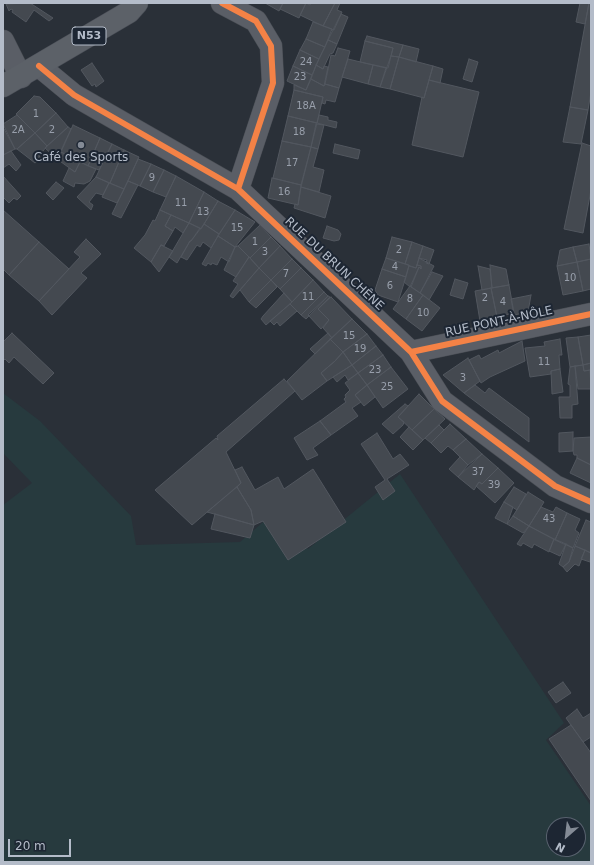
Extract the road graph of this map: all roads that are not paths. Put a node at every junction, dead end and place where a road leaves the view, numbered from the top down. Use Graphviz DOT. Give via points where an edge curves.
graph roads {
  1 [pos="137,3"];
  2 [pos="222,3"];
  3 [pos="3,41"];
  4 [pos="21,76"];
  5 [pos="238,189"];
  6 [pos="591,314"];
  7 [pos="411,352"];
  8 [pos="591,502"];
  1 -- 4 [label="main road, N53" via="129,12"];
  2 -- 5 [label="street" via="256,21 271,46 273,83"];
  3 -- 4 [label="street"];
  4 -- 5 [label="street, RUE DU BRUN CHÊNE" via="74,94"];
  5 -- 7 [label="street, RUE DU BRUN CHÊNE"];
  6 -- 7 [label="street, RUE PONT-À-NÔLE"];
  7 -- 8 [label="street, RUE DU BRUN CHÊNE" via="442,401 555,486"];
}
